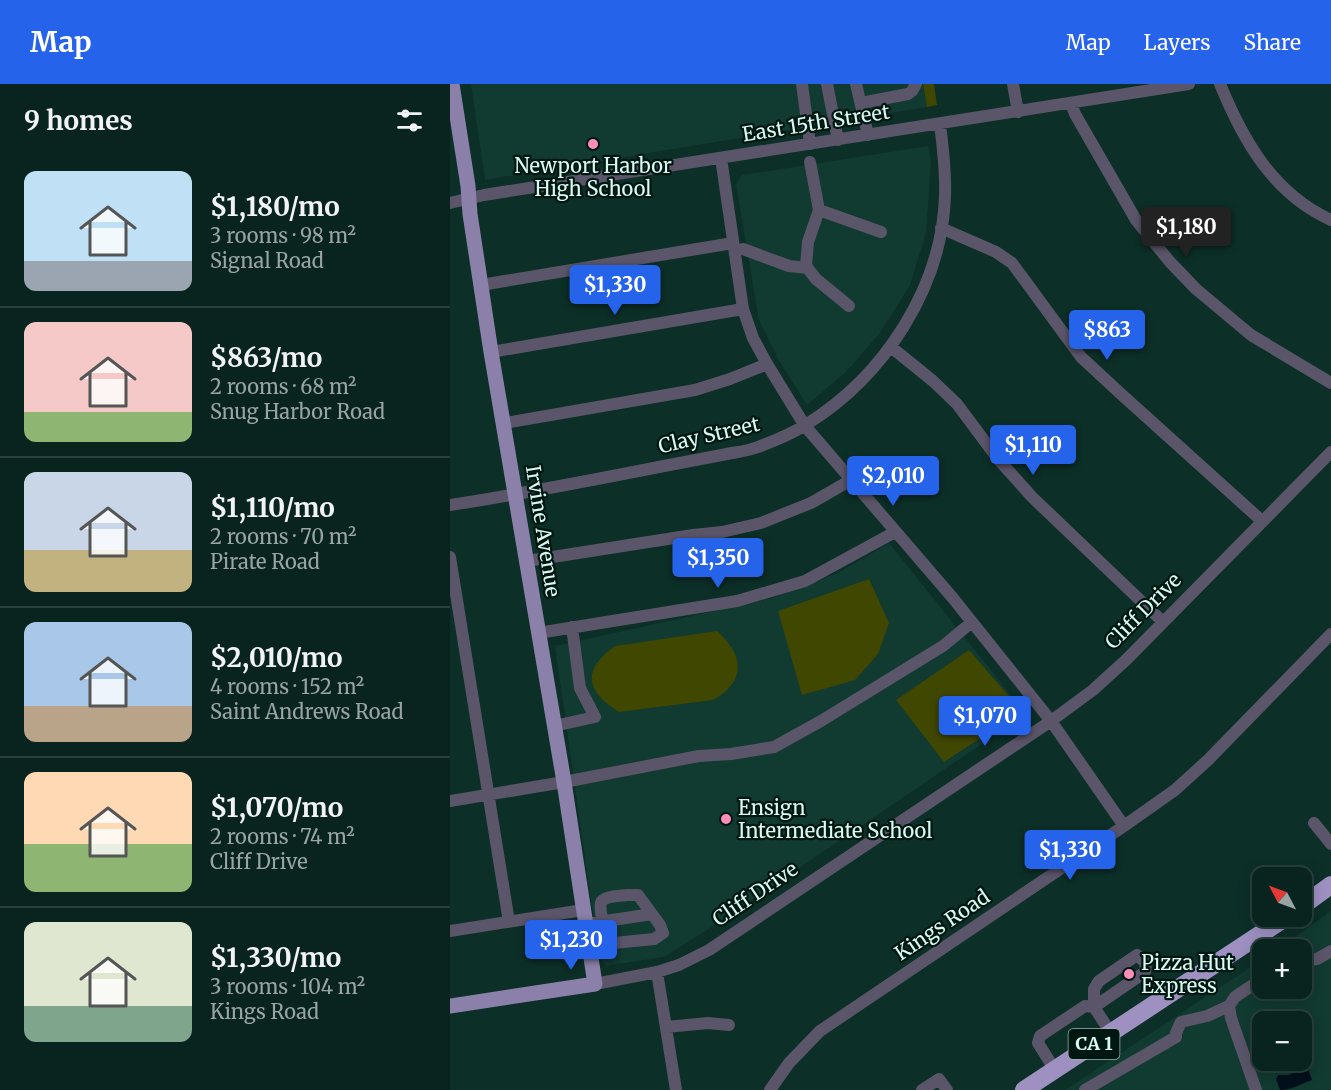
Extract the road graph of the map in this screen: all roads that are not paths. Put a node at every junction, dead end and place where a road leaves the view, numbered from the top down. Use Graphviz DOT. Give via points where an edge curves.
graph roads {
  1 [pos="452,84"];
  2 [pos="802,84"];
  3 [pos="827,84"];
  4 [pos="856,84"];
  5 [pos="916,84"];
  6 [pos="1013,84"];
  7 [pos="1189,84"];
  8 [pos="1220,84"];
  9 [pos="861,103"];
  10 [pos="1071,103"];
  11 [pos="1018,112"];
  12 [pos="940,124"];
  13 [pos="868,135"];
  14 [pos="838,140"];
  15 [pos="810,144"];
  16 [pos="721,158"];
  17 [pos="810,162"];
  18 [pos="469,199"];
  19 [pos="450,203"];
  20 [pos="819,210"];
  21 [pos="1331,220"];
  22 [pos="941,228"];
  23 [pos="880,232"];
  24 [pos="738,246"];
  25 [pos="807,268"];
  26 [pos="481,285"];
  27 [pos="849,306"];
  28 [pos="743,309"];
  29 [pos="891,347"];
  30 [pos="492,352"];
  31 [pos="767,364"];
  32 [pos="1331,383"];
  33 [pos="505,423"];
  34 [pos="806,426"];
  35 [pos="1331,452"];
  36 [pos="851,480"];
  37 [pos="515,495"];
  38 [pos="450,505"];
  39 [pos="1262,521"];
  40 [pos="895,532"];
  41 [pos="450,556"];
  42 [pos="527,561"];
  43 [pos="972,622"];
  44 [pos="1163,622"];
  45 [pos="572,627"];
  46 [pos="538,633"];
  47 [pos="1331,634"];
  48 [pos="1051,721"];
  49 [pos="554,726"];
  50 [pos="564,782"];
  51 [pos="489,794"];
  52 [pos="450,801"];
  53 [pos="1314,823"];
  54 [pos="1124,826"];
  55 [pos="1331,844"];
  56 [pos="1331,885"];
  57 [pos="1312,899"];
  58 [pos="652,914"];
  59 [pos="584,917"];
  60 [pos="509,922"];
  61 [pos="604,922"];
  62 [pos="1271,927"];
  63 [pos="450,931"];
  64 [pos="1331,951"];
  65 [pos="1312,960"];
  66 [pos="657,972"];
  67 [pos="595,984"];
  68 [pos="1252,985"];
  69 [pos="450,1005"];
  70 [pos="1229,1006"];
  71 [pos="1094,1007"];
  72 [pos="729,1025"];
  73 [pos="666,1027"];
  74 [pos="1111,1033"];
  75 [pos="1055,1070"];
  76 [pos="676,1090"];
  77 [pos="770,1090"];
  78 [pos="922,1090"];
  79 [pos="947,1090"];
  80 [pos="1024,1090"];
  81 [pos="1085,1090"];
  82 [pos="1256,1090"];
  1 -- 18 [label="main road, Irvine Avenue"];
  2 -- 15 [label="street"];
  3 -- 14 [label="street"];
  4 -- 9 [label="street"];
  5 -- 9 [label="street" via="908,94"];
  6 -- 11 [label="street"];
  7 -- 10 [label="street, East 15th Street"];
  8 -- 21 [label="street" via="1234,120 1260,163 1287,191"];
  9 -- 13 [label="street"];
  10 -- 11 [label="street, East 15th Street"];
  10 -- 32 [label="street" via="1136,220 1170,262 1251,335"];
  11 -- 12 [label="street, East 15th Street"];
  12 -- 13 [label="street, East 15th Street"];
  12 -- 22 [label="street, Clay Street" via="945,163"];
  13 -- 14 [label="street, East 15th Street"];
  14 -- 15 [label="street, East 15th Street"];
  15 -- 16 [label="street, East 15th Street"];
  16 -- 18 [label="street, East 15th Street"];
  16 -- 24 [label="street"];
  17 -- 20 [label="street"];
  18 -- 19 [label="street, East 15th Street"];
  18 -- 26 [label="main road, Irvine Avenue"];
  20 -- 23 [label="street"];
  20 -- 25 [label="street" via="808,242"];
  22 -- 29 [label="street, Clay Street" via="925,283"];
  22 -- 39 [label="street" via="1012,263 1082,357"];
  24 -- 25 [label="street" via="789,266"];
  24 -- 26 [label="street"];
  24 -- 28 [label="street"];
  25 -- 27 [label="street"];
  26 -- 30 [label="main road, Irvine Avenue"];
  28 -- 30 [label="street"];
  28 -- 31 [label="street"];
  29 -- 34 [label="street, Clay Street" via="861,382"];
  29 -- 44 [label="street" via="957,404 1032,497"];
  30 -- 33 [label="main road, Irvine Avenue"];
  31 -- 33 [label="street" via="695,390"];
  31 -- 34 [label="street"];
  33 -- 37 [label="main road, Irvine Avenue"];
  34 -- 36 [label="street"];
  34 -- 37 [label="street, Clay Street" via="756,448"];
  35 -- 39 [label="street, Cliff Drive"];
  36 -- 40 [label="street"];
  36 -- 42 [label="street" via="812,502 761,523"];
  37 -- 38 [label="street, Clay Street"];
  37 -- 42 [label="main road, Irvine Avenue"];
  39 -- 44 [label="street, Cliff Drive"];
  40 -- 43 [label="street"];
  40 -- 45 [label="street" via="805,581 737,601"];
  41 -- 51 [label="street"];
  42 -- 46 [label="main road, Irvine Avenue"];
  43 -- 48 [label="street"];
  43 -- 50 [label="street" via="943,646 774,747 699,756"];
  44 -- 48 [label="street, Cliff Drive" via="1093,690"];
  45 -- 46 [label="street"];
  45 -- 49 [label="street" via="581,691 595,717"];
  46 -- 49 [label="main road, Irvine Avenue"];
  47 -- 54 [label="street, Kings Road" via="1192,775"];
  48 -- 54 [label="street"];
  48 -- 66 [label="street, Cliff Drive" via="709,950"];
  49 -- 50 [label="main road, Irvine Avenue"];
  50 -- 51 [label="street"];
  50 -- 59 [label="main road, Irvine Avenue"];
  51 -- 52 [label="street"];
  51 -- 60 [label="street"];
  53 -- 55 [label="street"];
  54 -- 77 [label="street, Kings Road" via="820,1031"];
  56 -- 57 [label="highway"];
  58 -- 61 [label="street"];
  58 -- 61 [label="street" via="638,895 604,899 600,908"];
  58 -- 61 [label="street" via="663,933 654,939 614,943 608,940"];
  59 -- 60 [label="street"];
  59 -- 61 [label="street"];
  59 -- 67 [label="main road, Irvine Avenue"];
  60 -- 63 [label="street"];
  62 -- 74 [label="highway, CA 1"];
  64 -- 65 [label="street"];
  66 -- 67 [label="street, Cliff Drive"];
  66 -- 73 [label="street"];
  67 -- 69 [label="main road, Cliff Drive"];
  68 -- 70 [label="street"];
  70 -- 81 [label="street" via="1181,1022 1176,1037"];
  70 -- 82 [label="street"];
  71 -- 71 [label="street" via="1141,976 1147,967 1144,959 1133,956 1099,981 1094,989"];
  71 -- 74 [label="street"];
  71 -- 75 [label="street" via="1085,1006 1040,1035 1038,1043"];
  72 -- 73 [label="street"];
  73 -- 76 [label="street"];
  74 -- 75 [label="highway, CA 1"];
  75 -- 80 [label="highway, CA 1"];
  78 -- 79 [label="street" via="939,1079"];
}
